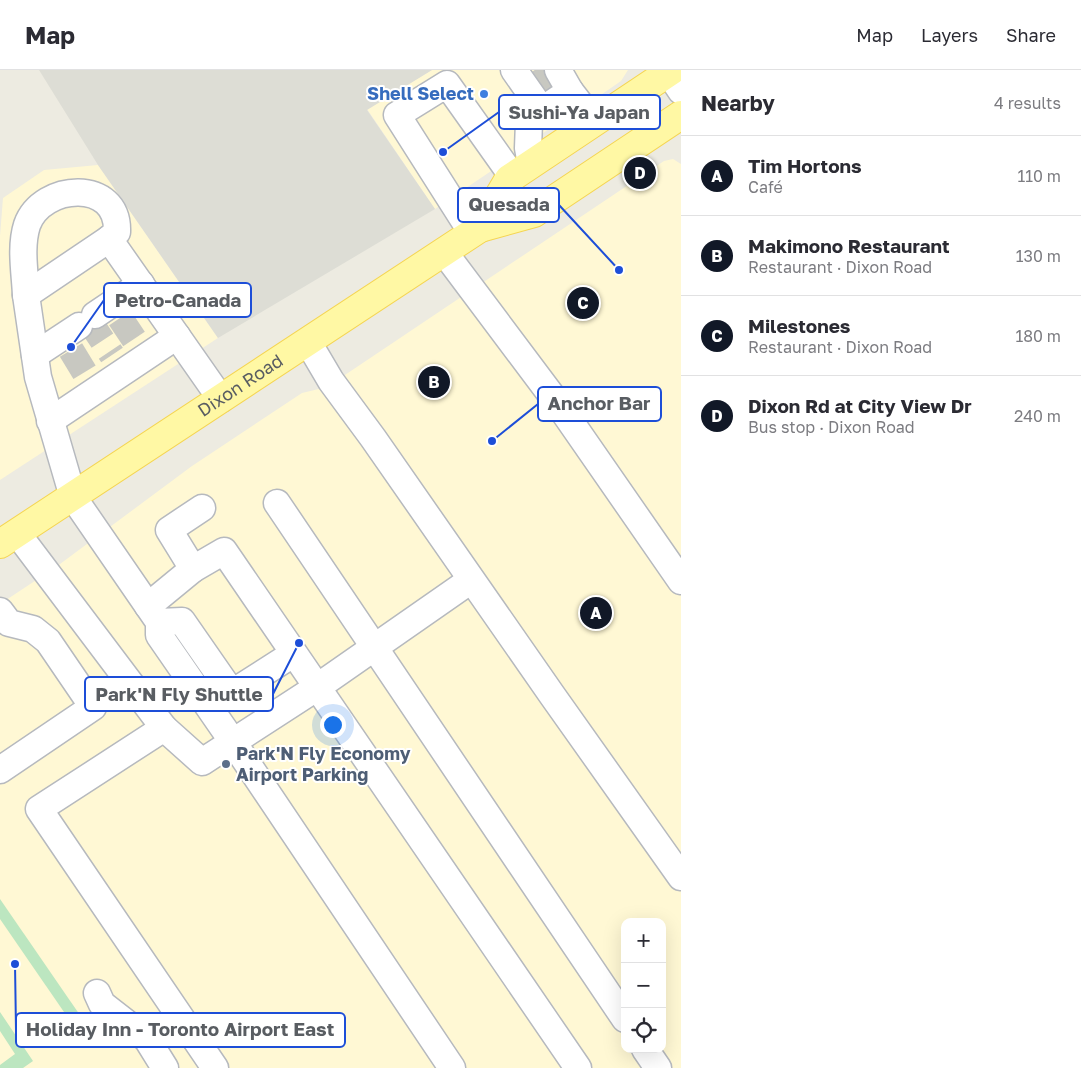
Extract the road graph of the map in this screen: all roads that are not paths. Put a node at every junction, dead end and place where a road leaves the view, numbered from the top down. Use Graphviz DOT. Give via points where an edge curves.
graph roads {
  1 [pos="672,76"];
  2 [pos="539,80"];
  3 [pos="681,115"];
  4 [pos="594,122"];
  5 [pos="522,170"];
  6 [pos="476,231"];
  7 [pos="109,239"];
  8 [pos="444,252"];
  9 [pos="141,284"];
  10 [pos="26,295"];
  11 [pos="177,336"];
  12 [pos="308,342"];
  13 [pos="35,355"];
  14 [pos="221,399"];
  15 [pos="50,421"];
  16 [pos="73,497"];
  17 [pos="277,503"];
  18 [pos="202,508"];
  19 [pos="9,538"];
  20 [pos="193,569"];
  21 [pos="471,580"];
  22 [pos="681,581"];
  23 [pos="153,614"];
  24 [pos="3,621"];
  25 [pos="374,648"];
  26 [pos="293,654"];
  27 [pos="316,688"];
  28 [pos="164,728"];
  29 [pos="233,742"];
  30 [pos="0,770"];
  31 [pos="681,876"];
  32 [pos="97,993"];
  33 [pos="621,1013"];
  34 [pos="648,1053"];
  35 [pos="165,1068"];
  36 [pos="215,1068"];
  37 [pos="452,1068"];
  38 [pos="578,1068"];
  39 [pos="658,1068"];
  1 -- 4 [label="main road, Dixon Road"];
  2 -- 4 [label="lane"];
  2 -- 5 [label="lane"];
  3 -- 6 [label="main road, Dixon Road" via="534,213"];
  4 -- 5 [label="main road, Dixon Road"];
  5 -- 6 [label="main road, Dixon Road" via="509,179"];
  5 -- 6 [label="lane" via="447,84 397,115"];
  6 -- 8 [label="main road, Dixon Road"];
  7 -- 9 [label="lane"];
  7 -- 10 [label="lane"];
  7 -- 10 [label="lane" via="117,232 118,221 109,205 99,197 74,192 43,202 27,225 24,240"];
  8 -- 12 [label="main road, Dixon Road"];
  8 -- 22 [label="lane" via="561,408"];
  9 -- 11 [label="lane"];
  9 -- 13 [label="lane" via="89,325"];
  10 -- 13 [label="lane"];
  11 -- 14 [label="lane"];
  11 -- 15 [label="lane" via="140,348 91,381"];
  12 -- 14 [label="main road, Dixon Road"];
  12 -- 21 [label="lane" via="331,381"];
  13 -- 15 [label="lane"];
  14 -- 16 [label="main road, Dixon Road"];
  15 -- 16 [label="lane"];
  16 -- 19 [label="main road, Dixon Road"];
  16 -- 23 [label="lane"];
  17 -- 25 [label="lane"];
  18 -- 20 [label="lane" via="169,530"];
  19 -- 28 [label="lane"];
  20 -- 23 [label="lane"];
  20 -- 26 [label="lane" via="224,551"];
  21 -- 25 [label="lane"];
  21 -- 31 [label="lane"];
  23 -- 26 [label="lane" via="182,621 232,693"];
  23 -- 29 [label="lane" via="159,634"];
  24 -- 30 [label="lane" via="33,629 48,641 93,707"];
  25 -- 27 [label="lane"];
  25 -- 33 [label="lane"];
  26 -- 27 [label="lane"];
  27 -- 29 [label="lane"];
  27 -- 38 [label="lane"];
  28 -- 29 [label="lane" via="202,762"];
  28 -- 36 [label="lane" via="39,809"];
  29 -- 37 [label="lane"];
  32 -- 35 [label="lane" via="102,1004 147,1039"];
  34 -- 39 [label="lane"];
}
